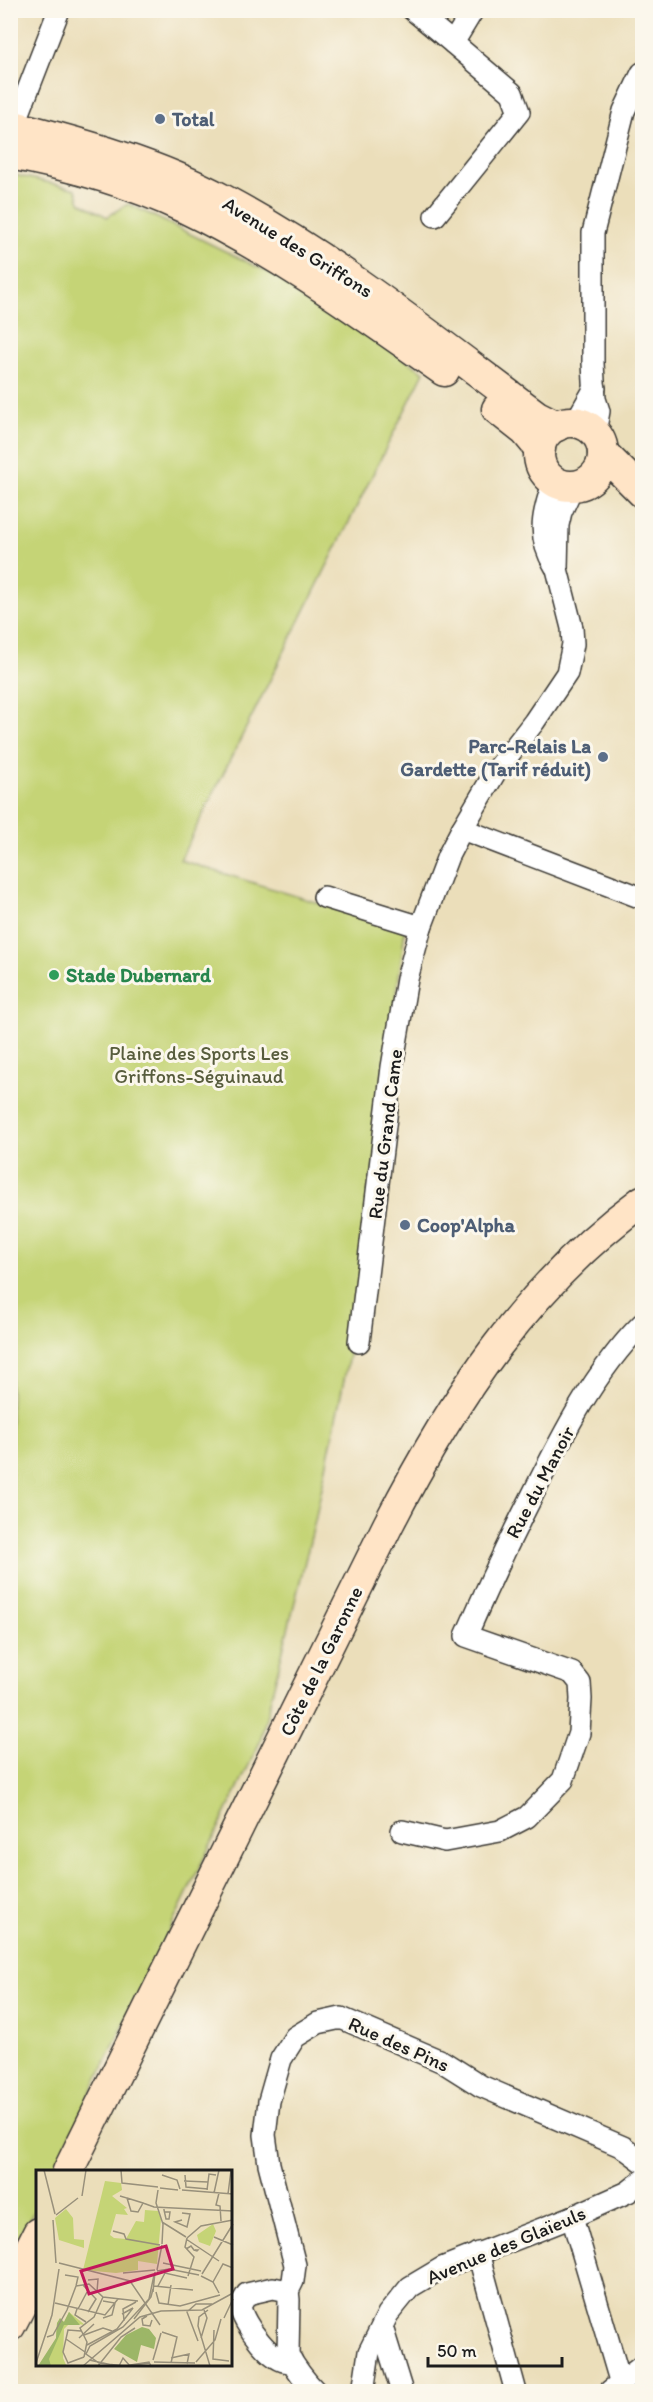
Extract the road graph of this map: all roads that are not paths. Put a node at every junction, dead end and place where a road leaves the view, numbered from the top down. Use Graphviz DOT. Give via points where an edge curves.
graph roads {
  1 [pos="59,10"];
  2 [pos="413,10"];
  3 [pos="473,10"];
  4 [pos="453,43"];
  5 [pos="642,73"];
  6 [pos="12,135"];
  7 [pos="435,216"];
  8 [pos="574,454"];
  9 [pos="642,492"];
  10 [pos="642,498"];
  11 [pos="462,829"];
  12 [pos="324,897"];
  13 [pos="642,898"];
  14 [pos="421,927"];
  15 [pos="642,1201"];
  16 [pos="642,1223"];
  17 [pos="642,1324"];
  18 [pos="359,1342"];
  19 [pos="402,1831"];
  20 [pos="642,2161"];
  21 [pos="68,2170"];
  22 [pos="87,2170"];
  23 [pos="642,2181"];
  24 [pos="572,2217"];
  25 [pos="36,2237"];
  26 [pos="478,2253"];
  27 [pos="36,2276"];
  28 [pos="10,2288"];
  29 [pos="288,2291"];
  30 [pos="10,2326"];
  31 [pos="382,2327"];
  32 [pos="292,2361"];
  33 [pos="642,2366"];
  34 [pos="615,2387"];
  35 [pos="316,2391"];
  36 [pos="363,2391"];
  37 [pos="402,2391"];
  38 [pos="516,2391"];
  1 -- 6 [label="street"];
  2 -- 4 [label="street"];
  3 -- 4 [label="street"];
  4 -- 7 [label="street" via="512,93 519,112"];
  5 -- 8 [label="street, Rue du Grand Came" via="624,111 593,233 598,411"];
  6 -- 8 [label="main road, Avenue des Griffons" via="121,155 223,199 343,272 537,416"];
  8 -- 9 [label="main road, Avenue des Griffons"];
  8 -- 10 [label="main road, Avenue des Griffons"];
  8 -- 11 [label="street, Rue du Grand Came" via="544,507 543,538 557,569 572,628 567,673 496,771"];
  11 -- 13 [label="street"];
  11 -- 14 [label="street, Rue du Grand Came"];
  12 -- 14 [label="street"];
  14 -- 18 [label="street, Rue du Grand Came" via="407,979 392,1067"];
  15 -- 21 [label="main road, Côte de la Garonne" via="561,1272 506,1333 458,1399 388,1525"];
  16 -- 22 [label="main road, Côte de la Garonne" via="574,1282 521,1342 473,1408 432,1477"];
  17 -- 19 [label="street, Rue du Manoir" via="592,1385 544,1470 466,1636 572,1673 580,1683 579,1733 562,1780 527,1817 500,1831 445,1841"];
  20 -- 29 [label="street, Rue des Pins" via="623,2147 481,2086 443,2062 341,2018 318,2023 295,2037 281,2059 269,2101 265,2135 295,2265"];
  23 -- 24 [label="street, Avenue des Glaïeuls" via="628,2192"];
  24 -- 26 [label="street, Avenue des Glaïeuls"];
  24 -- 34 [label="street"];
  25 -- 28 [label="main road"];
  26 -- 31 [label="street, Avenue des Glaïeuls" via="410,2287"];
  26 -- 38 [label="street"];
  27 -- 30 [label="main road"];
  29 -- 32 [label="street, Rue des Pins" via="288,2355"];
  29 -- 32 [label="street" via="252,2291 240,2306 244,2319 268,2350 278,2360"];
  31 -- 36 [label="street, Avenue des Glaïeuls" via="369,2352"];
  31 -- 37 [label="street"];
  32 -- 35 [label="street" via="300,2376"];
  33 -- 34 [label="street"];
}
